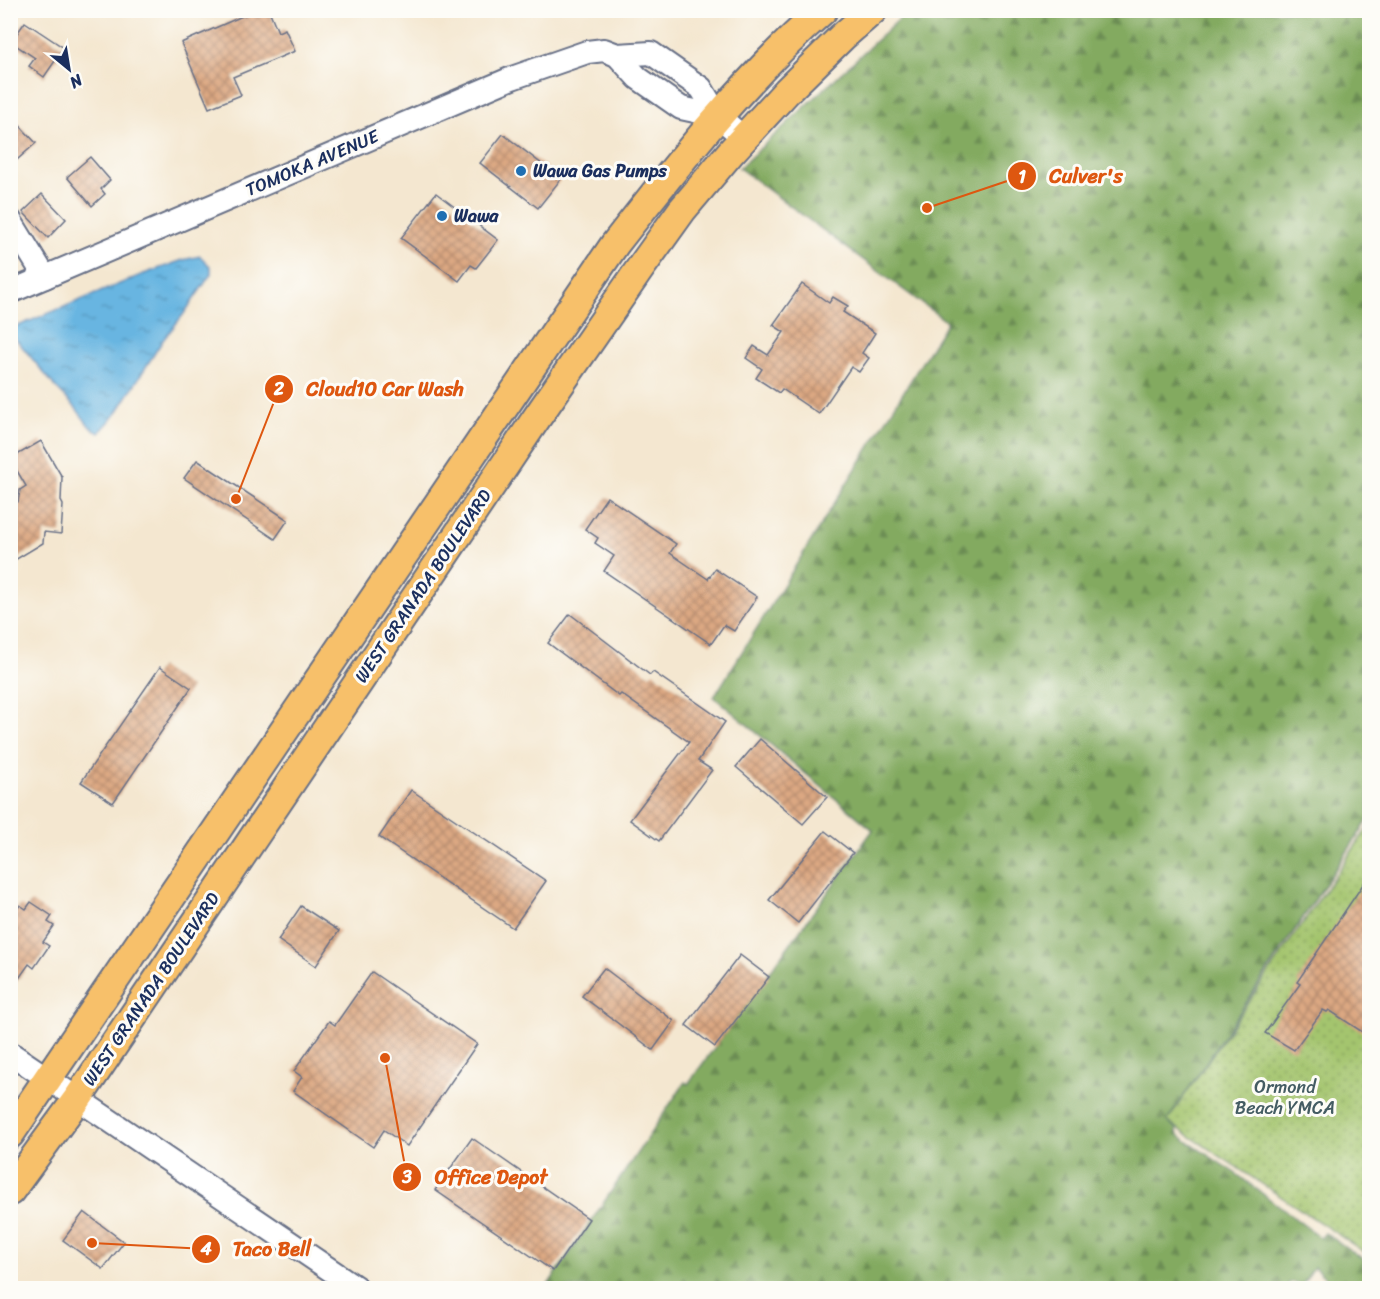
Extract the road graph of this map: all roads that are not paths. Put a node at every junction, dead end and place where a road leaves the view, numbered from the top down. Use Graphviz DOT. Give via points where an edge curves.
graph roads {
  1 [pos="823,10"];
  2 [pos="873,10"];
  3 [pos="718,116"];
  4 [pos="744,138"];
  5 [pos="10,220"];
  6 [pos="45,277"];
  7 [pos="10,292"];
  8 [pos="340,649"];
  9 [pos="369,666"];
  10 [pos="10,1053"];
  11 [pos="50,1078"];
  12 [pos="78,1098"];
  13 [pos="10,1134"];
  14 [pos="10,1191"];
  15 [pos="357,1288"];
  1 -- 3 [label="main road, WEST GRANADA BOULEVARD"];
  2 -- 4 [label="main road, WEST GRANADA BOULEVARD" via="787,91"];
  3 -- 4 [label="street, TOMOKA AVENUE"];
  3 -- 6 [label="street, TOMOKA AVENUE" via="701,88 651,53 587,52 512,78"];
  3 -- 8 [label="main road, WEST GRANADA BOULEVARD" via="615,244"];
  4 -- 9 [label="main road, WEST GRANADA BOULEVARD" via="682,210 639,270"];
  5 -- 6 [label="street"];
  6 -- 7 [label="street, TOMOKA AVENUE"];
  8 -- 9 [label="street"];
  8 -- 11 [label="main road, WEST GRANADA BOULEVARD"];
  9 -- 12 [label="main road, WEST GRANADA BOULEVARD"];
  10 -- 11 [label="street"];
  11 -- 12 [label="street"];
  11 -- 13 [label="main road, WEST GRANADA BOULEVARD"];
  12 -- 14 [label="main road, WEST GRANADA BOULEVARD"];
  12 -- 15 [label="street"];
}
